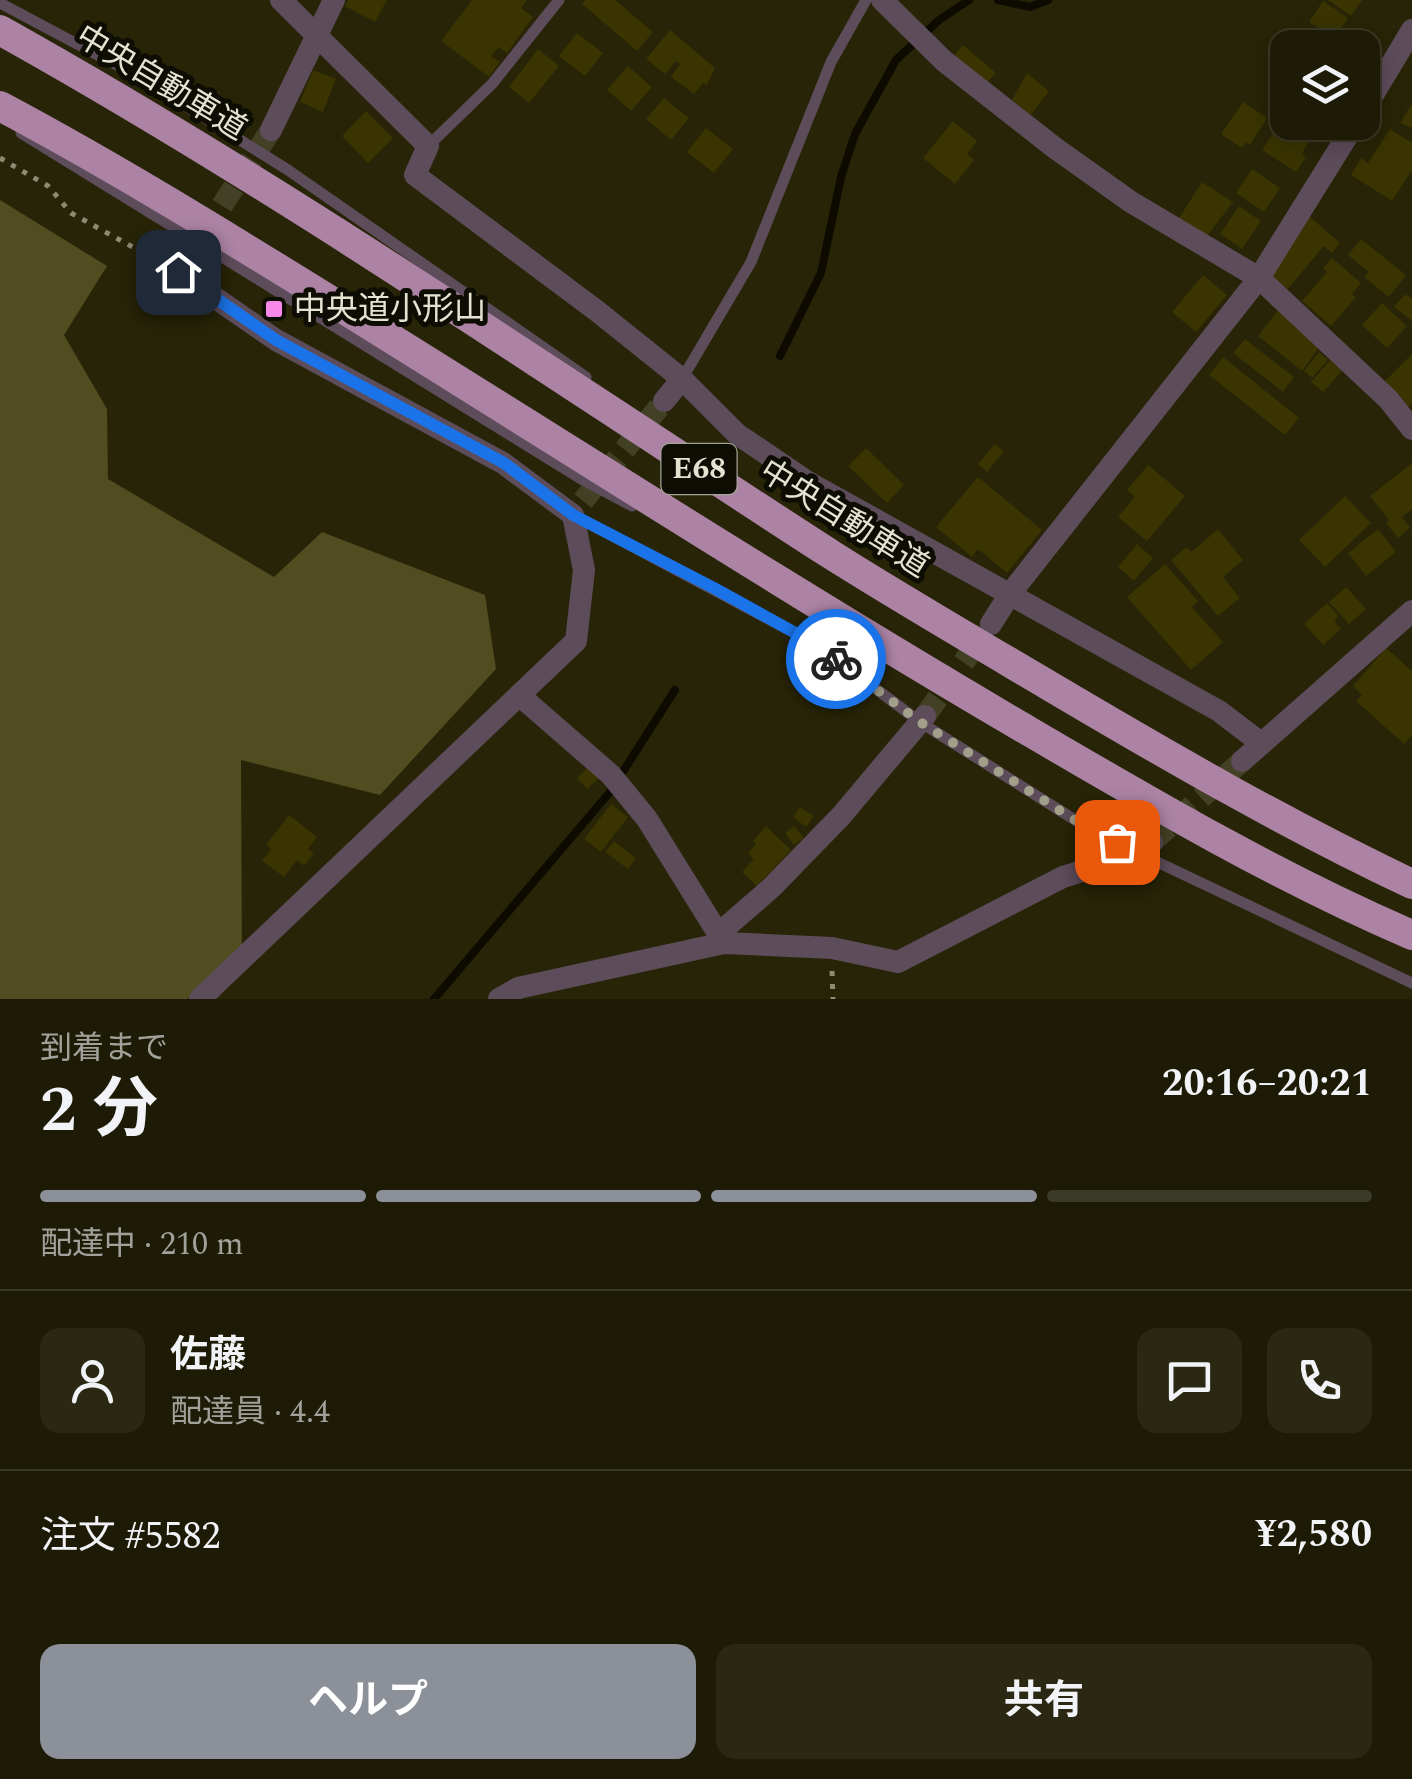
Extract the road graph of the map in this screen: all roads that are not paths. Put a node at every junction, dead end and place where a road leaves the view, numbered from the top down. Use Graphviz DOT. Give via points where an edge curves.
graph roads {
  1 [pos="280,0"];
  2 [pos="334,0"];
  3 [pos="559,0"];
  4 [pos="866,0"];
  5 [pos="882,0"];
  6 [pos="0,4"];
  7 [pos="0,30"];
  8 [pos="1412,30"];
  9 [pos="316,34"];
  10 [pos="1380,82"];
  11 [pos="0,106"];
  12 [pos="0,120"];
  13 [pos="271,130"];
  14 [pos="1345,140"];
  15 [pos="428,146"];
  16 [pos="182,267"];
  17 [pos="1259,278"];
  18 [pos="682,379"];
  19 [pos="664,401"];
  20 [pos="1412,429"];
  21 [pos="707,474"];
  22 [pos="578,508"];
  23 [pos="1010,594"];
  24 [pos="812,602"];
  25 [pos="1412,611"];
  26 [pos="991,624"];
  27 [pos="519,695"];
  28 [pos="922,719"];
  29 [pos="1261,744"];
  30 [pos="1242,761"];
  31 [pos="1146,847"];
  32 [pos="1412,884"];
  33 [pos="1412,935"];
  34 [pos="721,938"];
  35 [pos="1412,983"];
  36 [pos="200,999"];
  37 [pos="499,999"];
  1 -- 9 [label="street"];
  2 -- 9 [label="street"];
  3 -- 15 [label="lane" via="501,74"];
  4 -- 18 [label="lane" via="831,62 751,262"];
  5 -- 17 [label="street" via="944,61 1055,148"];
  6 -- 21 [label="lane" via="139,77 288,170 604,390"];
  7 -- 21 [label="highway, 中央自動車道 / E68" via="229,164"];
  8 -- 10 [label="street"];
  9 -- 13 [label="street"];
  9 -- 15 [label="street"];
  11 -- 24 [label="highway, E68" via="194,216"];
  12 -- 24 [label="lane" via="583,480"];
  14 -- 17 [label="street"];
  15 -- 18 [label="street" via="415,174"];
  16 -- 22 [label="street" via="276,340"];
  17 -- 20 [label="street"];
  17 -- 23 [label="street"];
  18 -- 19 [label="street"];
  18 -- 23 [label="street" via="737,434 808,482"];
  21 -- 32 [label="highway, 中央自動車道 / E68" via="1171,758"];
  22 -- 27 [label="street" via="584,570 576,641"];
  22 -- 28 [label="lane" via="819,646"];
  23 -- 26 [label="street"];
  23 -- 29 [label="street" via="1219,711"];
  24 -- 33 [label="highway, E68" via="1266,868"];
  25 -- 29 [label="street"];
  27 -- 34 [label="street" via="618,784"];
  27 -- 36 [label="street"];
  28 -- 31 [label="lane" via="1094,832"];
  28 -- 34 [label="street" via="841,816"];
  29 -- 30 [label="street"];
  31 -- 34 [label="street" via="1063,877 898,962 832,948"];
  31 -- 35 [label="lane" via="1326,945"];
  34 -- 37 [label="street" via="518,988"];
}
